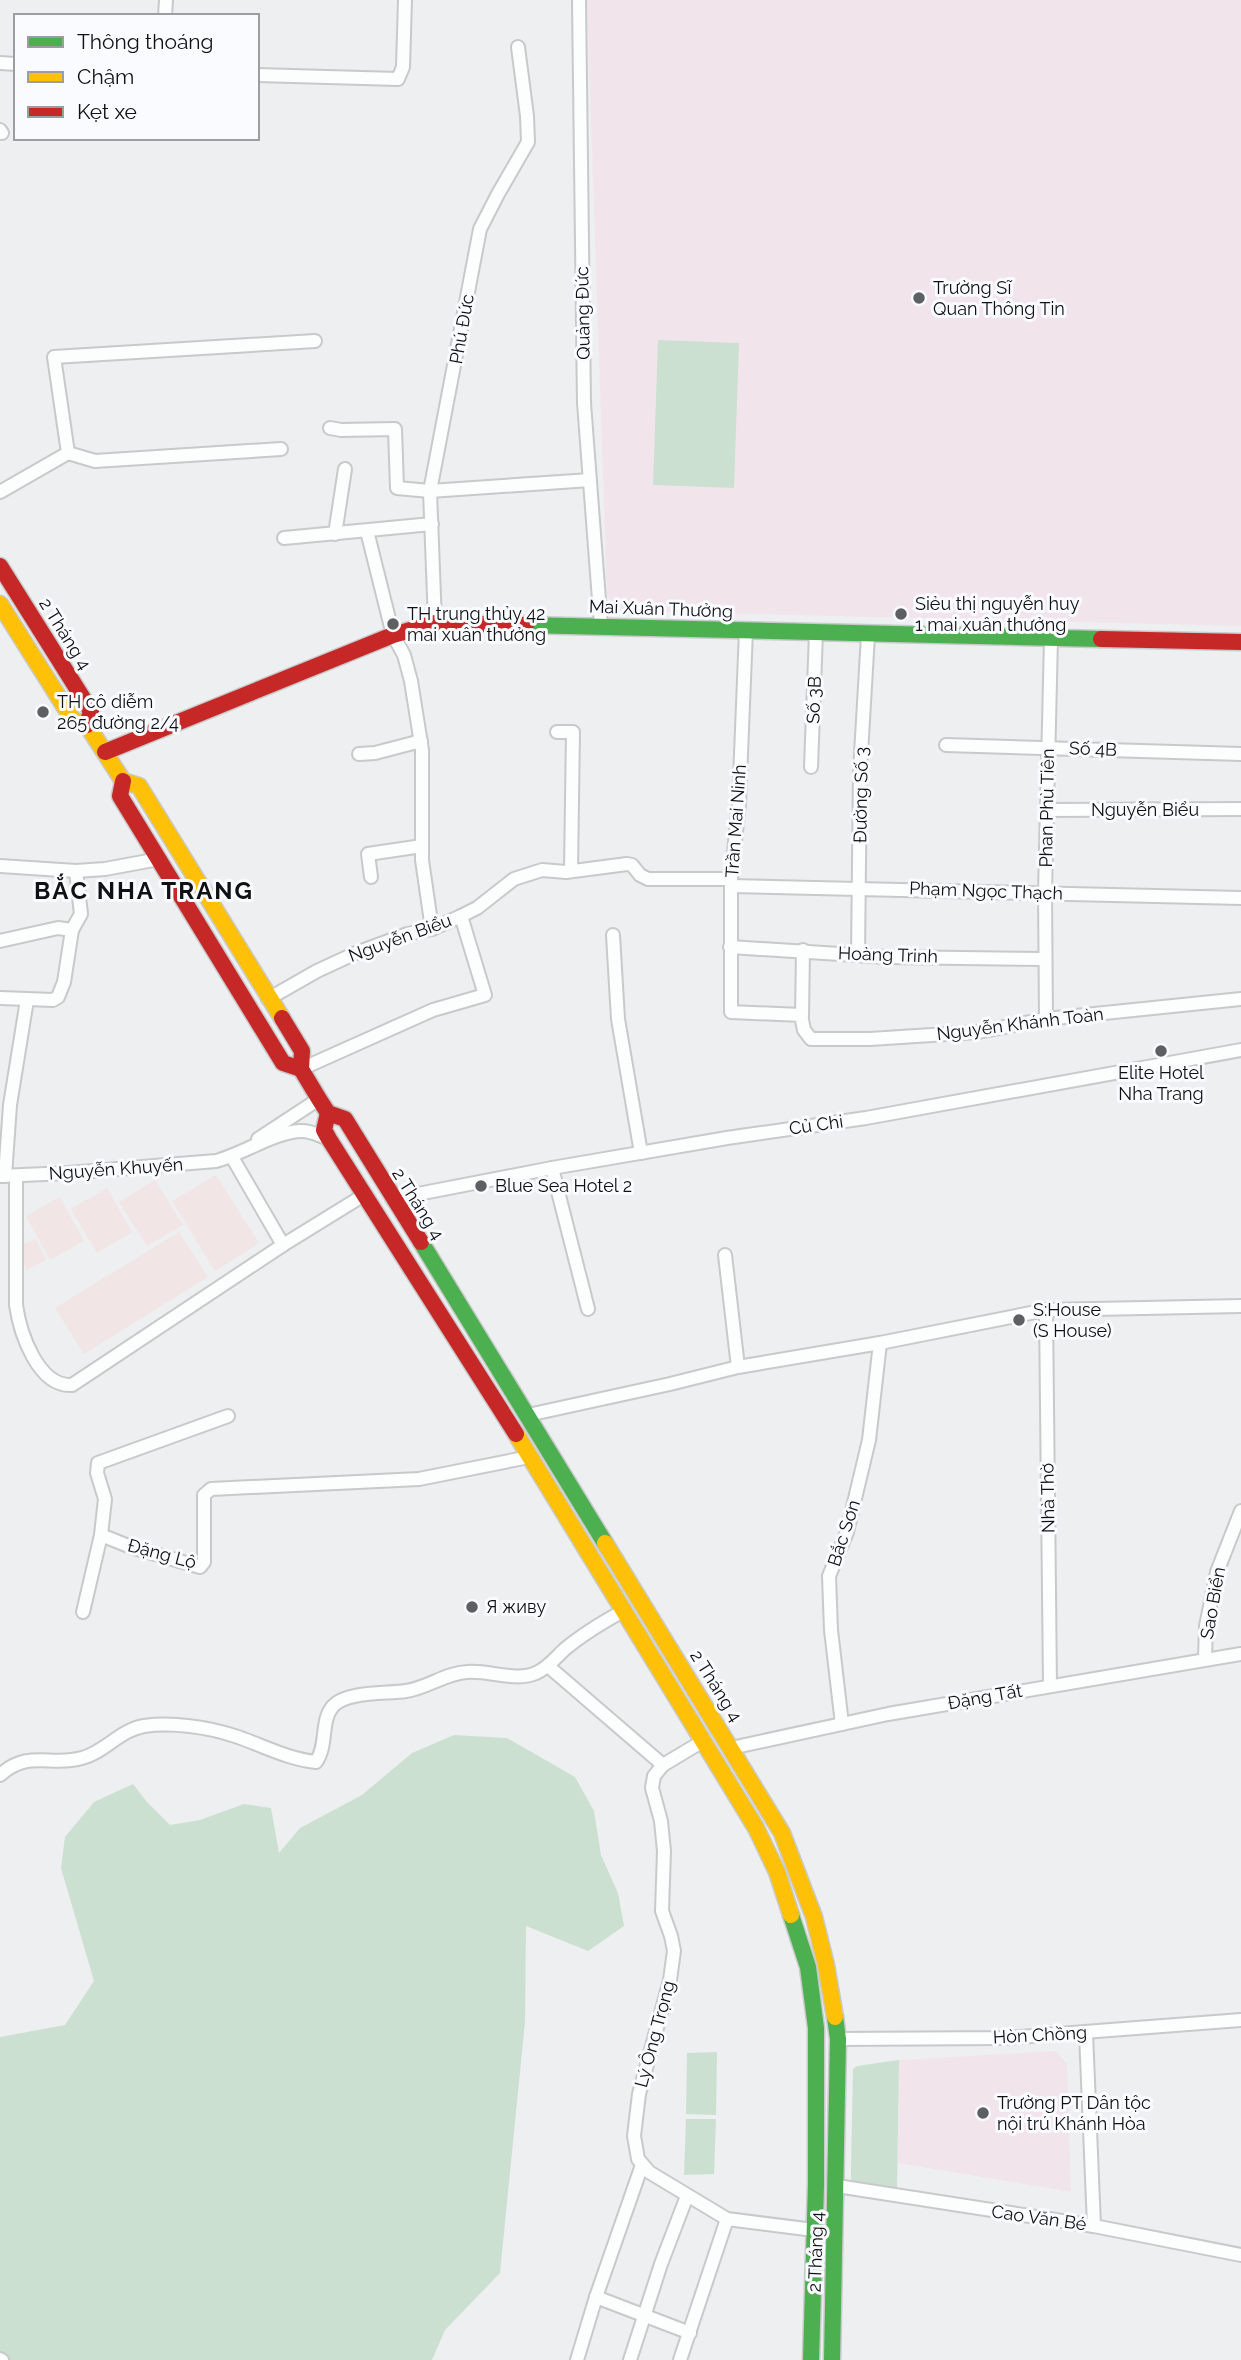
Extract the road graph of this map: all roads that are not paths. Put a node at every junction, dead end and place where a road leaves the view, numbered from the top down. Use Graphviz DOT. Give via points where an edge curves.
graph roads {
  1 [pos="405,0"];
  2 [pos="579,0"];
  3 [pos="518,47"];
  4 [pos="259,75"];
  5 [pos="315,341"];
  6 [pos="330,428"];
  7 [pos="281,449"];
  8 [pos="68,453"];
  9 [pos="345,469"];
  10 [pos="590,480"];
  11 [pos="430,491"];
  12 [pos="0,492"];
  13 [pos="432,524"];
  14 [pos="367,531"];
  15 [pos="335,534"];
  16 [pos="284,538"];
  17 [pos="0,566"];
  18 [pos="0,604"];
  19 [pos="435,623"];
  20 [pos="601,626"];
  21 [pos="746,631"];
  22 [pos="816,633"];
  23 [pos="393,635"];
  24 [pos="868,635"];
  25 [pos="1051,638"];
  26 [pos="1241,642"];
  27 [pos="87,725"];
  28 [pos="557,732"];
  29 [pos="421,741"];
  30 [pos="946,745"];
  31 [pos="1048,748"];
  32 [pos="105,752"];
  33 [pos="359,754"];
  34 [pos="1241,754"];
  35 [pos="811,767"];
  36 [pos="123,781"];
  37 [pos="1241,809"];
  38 [pos="1048,810"];
  39 [pos="422,846"];
  40 [pos="159,859"];
  41 [pos="0,866"];
  42 [pos="76,871"];
  43 [pos="571,871"];
  44 [pos="371,877"];
  45 [pos="731,883"];
  46 [pos="859,887"];
  47 [pos="1045,893"];
  48 [pos="1241,898"];
  49 [pos="461,916"];
  50 [pos="432,929"];
  51 [pos="72,930"];
  52 [pos="612,935"];
  53 [pos="0,941"];
  54 [pos="730,947"];
  55 [pos="803,950"];
  56 [pos="858,955"];
  57 [pos="1045,959"];
  58 [pos="0,998"];
  59 [pos="268,999"];
  60 [pos="1241,999"];
  61 [pos="27,1000"];
  62 [pos="802,1016"];
  63 [pos="1046,1019"];
  64 [pos="1241,1050"];
  65 [pos="301,1069"];
  66 [pos="6,1096"];
  67 [pos="319,1099"];
  68 [pos="328,1114"];
  69 [pos="329,1139"];
  70 [pos="641,1153"];
  71 [pos="232,1157"];
  72 [pos="552,1168"];
  73 [pos="7,1176"];
  74 [pos="364,1195"];
  75 [pos="392,1199"];
  76 [pos="283,1245"];
  77 [pos="725,1255"];
  78 [pos="1241,1306"];
  79 [pos="588,1308"];
  80 [pos="1046,1310"];
  81 [pos="880,1343"];
  82 [pos="738,1367"];
  83 [pos="528,1415"];
  84 [pos="228,1416"];
  85 [pos="507,1419"];
  86 [pos="529,1457"];
  87 [pos="1241,1511"];
  88 [pos="101,1535"];
  89 [pos="623,1611"];
  90 [pos="83,1612"];
  91 [pos="1241,1654"];
  92 [pos="1205,1658"];
  93 [pos="548,1666"];
  94 [pos="1050,1686"];
  95 [pos="842,1724"];
  96 [pos="703,1741"];
  97 [pos="731,1748"];
  98 [pos="714,1758"];
  99 [pos="663,1765"];
  100 [pos="0,1775"];
  101 [pos="1241,2020"];
  102 [pos="816,2028"];
  103 [pos="1086,2033"];
  104 [pos="838,2039"];
  105 [pos="642,2165"];
  106 [pos="837,2186"];
  107 [pos="687,2196"];
  108 [pos="727,2219"];
  109 [pos="1094,2226"];
  110 [pos="814,2230"];
  111 [pos="1241,2255"];
  112 [pos="596,2297"];
  113 [pos="644,2315"];
  114 [pos="690,2333"];
  115 [pos="577,2360"];
  116 [pos="629,2360"];
  117 [pos="680,2360"];
  118 [pos="811,2360"];
  119 [pos="832,2360"];
  1 -- 4 [label="street" via="400,77"];
  2 -- 10 [label="street, Quảng Đức" via="584,403"];
  3 -- 11 [label="street, Phú Đức" via="528,142 480,229"];
  5 -- 8 [label="street" via="54,357"];
  6 -- 11 [label="street" via="394,429 397,488"];
  7 -- 8 [label="street" via="96,461"];
  8 -- 12 [label="street"];
  9 -- 15 [label="street"];
  10 -- 11 [label="street"];
  10 -- 20 [label="street, Quảng Đức"];
  11 -- 13 [label="street, Phú Đức"];
  13 -- 14 [label="street"];
  13 -- 19 [label="street, Phú Đức"];
  14 -- 15 [label="street"];
  14 -- 23 [label="street"];
  15 -- 16 [label="street"];
  17 -- 27 [label="main road, 2 Tháng 4" via="90,711"];
  18 -- 27 [label="main road, 2 Tháng 4" via="73,720"];
  19 -- 20 [label="main road, Mai Xuân Thưởng"];
  19 -- 23 [label="main road, Mai Xuân Thưởng"];
  20 -- 21 [label="main road, Mai Xuân Thưởng"];
  21 -- 22 [label="main road, Mai Xuân Thưởng"];
  21 -- 45 [label="street, Trần Mai Ninh"];
  22 -- 24 [label="main road, Mai Xuân Thưởng"];
  22 -- 35 [label="street, Số 3B"];
  23 -- 29 [label="street" via="404,654"];
  23 -- 32 [label="main road, Mai Xuân Thưởng"];
  24 -- 25 [label="main road, Mai Xuân Thưởng"];
  24 -- 46 [label="street, Đường Số 3"];
  25 -- 26 [label="main road, Mai Xuân Thưởng"];
  25 -- 31 [label="street, Phan Phù Tiên"];
  27 -- 32 [label="main road, 2 Tháng 4"];
  28 -- 43 [label="street" via="573,732"];
  29 -- 33 [label="street"];
  29 -- 39 [label="street"];
  30 -- 31 [label="street, Số 4B"];
  31 -- 34 [label="street, Số 4B"];
  31 -- 38 [label="street, Phan Phù Tiên"];
  32 -- 36 [label="main road, 2 Tháng 4"];
  36 -- 40 [label="main road, 2 Tháng 4" via="120,796"];
  36 -- 59 [label="main road, 2 Tháng 4" via="139,786"];
  37 -- 38 [label="street, Nguyễn Biểu"];
  38 -- 47 [label="street, Phan Phù Tiên"];
  39 -- 44 [label="street" via="368,854"];
  39 -- 50 [label="street"];
  40 -- 42 [label="street"];
  40 -- 65 [label="main road, 2 Tháng 4" via="283,1063"];
  41 -- 42 [label="street"];
  42 -- 51 [label="street" via="81,914"];
  43 -- 45 [label="street, Nguyễn Biểu" via="627,864 648,879"];
  43 -- 49 [label="street, Nguyễn Biểu" via="542,870 514,879"];
  45 -- 46 [label="street, Phạm Ngọc Thạch"];
  45 -- 54 [label="street, Trần Mai Ninh"];
  46 -- 47 [label="street, Phạm Ngọc Thạch"];
  46 -- 56 [label="street, Đường Số 3"];
  47 -- 48 [label="street, Phạm Ngọc Thạch"];
  47 -- 57 [label="street, Phan Phù Tiên"];
  49 -- 50 [label="street, Nguyễn Biểu"];
  49 -- 65 [label="street" via="485,995 433,1010"];
  50 -- 59 [label="street, Nguyễn Biểu" via="356,953"];
  51 -- 53 [label="street"];
  51 -- 61 [label="street" via="58,997"];
  52 -- 70 [label="street" via="618,1019"];
  54 -- 55 [label="street, Hoàng Trinh"];
  54 -- 62 [label="street, Trần Mai Ninh" via="731,1012"];
  55 -- 56 [label="street, Hoàng Trinh"];
  55 -- 62 [label="street"];
  56 -- 57 [label="street, Hoàng Trinh"];
  57 -- 63 [label="street, Phan Phù Tiên"];
  58 -- 61 [label="street"];
  59 -- 65 [label="main road, 2 Tháng 4" via="302,1051"];
  60 -- 63 [label="street, Nguyễn Khánh Toàn"];
  61 -- 66 [label="street"];
  62 -- 63 [label="street, Nguyễn Khánh Toàn" via="806,1035 820,1040 978,1032"];
  64 -- 70 [label="street, Củ Chi" via="866,1118"];
  65 -- 67 [label="main road, 2 Tháng 4"];
  66 -- 73 [label="street"];
  67 -- 68 [label="main road, 2 Tháng 4"];
  67 -- 71 [label="street, Nguyễn Khuyến"];
  68 -- 69 [label="main road, 2 Tháng 4" via="324,1130"];
  68 -- 75 [label="main road, 2 Tháng 4" via="345,1119"];
  69 -- 71 [label="street, Nguyễn Khuyến" via="312,1132 293,1132"];
  69 -- 74 [label="main road, 2 Tháng 4"];
  70 -- 72 [label="street, Củ Chi"];
  71 -- 73 [label="street, Nguyễn Khuyến" via="179,1166"];
  71 -- 76 [label="street"];
  72 -- 75 [label="street, Củ Chi"];
  72 -- 79 [label="street"];
  73 -- 76 [label="street" via="19,1325 48,1378 63,1386 72,1385"];
  74 -- 76 [label="street"];
  74 -- 85 [label="main road, 2 Tháng 4"];
  75 -- 83 [label="main road, 2 Tháng 4"];
  77 -- 82 [label="street"];
  78 -- 80 [label="street"];
  80 -- 81 [label="street"];
  80 -- 94 [label="street, Nhà Thờ"];
  81 -- 82 [label="street"];
  81 -- 95 [label="street, Bắc Sơn" via="869,1440 847,1532 829,1576"];
  82 -- 83 [label="street"];
  83 -- 85 [label="main road"];
  83 -- 97 [label="main road, 2 Tháng 4"];
  84 -- 88 [label="street" via="98,1463 104,1499"];
  85 -- 86 [label="main road, 2 Tháng 4"];
  86 -- 88 [label="street, Đặng Lộ" via="419,1479 211,1489 204,1495 204,1562 200,1567"];
  86 -- 89 [label="main road, 2 Tháng 4"];
  87 -- 92 [label="street, Sao Biển" via="1217,1572"];
  88 -- 90 [label="street"];
  89 -- 93 [label="street" via="580,1637"];
  89 -- 96 [label="main road, 2 Tháng 4"];
  91 -- 92 [label="street, Đặng Tất"];
  92 -- 94 [label="street, Đặng Tất"];
  93 -- 99 [label="street"];
  93 -- 100 [label="street" via="521,1676 463,1672 409,1691 344,1700 328,1715 316,1762 225,1733 154,1726 133,1729 80,1759 22,1762"];
  94 -- 95 [label="street, Đặng Tất"];
  95 -- 97 [label="street, Đặng Tất"];
  96 -- 98 [label="main road, 2 Tháng 4"];
  96 -- 99 [label="street"];
  97 -- 98 [label="main road"];
  97 -- 104 [label="main road, 2 Tháng 4" via="788,1844 816,1919"];
  98 -- 102 [label="main road, 2 Tháng 4" via="777,1872 808,1967"];
  99 -- 105 [label="street, Lý Ông Trọng" via="652,1788 664,1851 662,1911 674,1951 639,2094 634,2136"];
  101 -- 103 [label="street, Hòn Chồng"];
  102 -- 104 [label="main road"];
  102 -- 110 [label="main road, 2 Tháng 4"];
  103 -- 104 [label="street, Hòn Chồng" via="962,2040"];
  103 -- 109 [label="street"];
  104 -- 106 [label="main road, 2 Tháng 4"];
  105 -- 107 [label="street"];
  105 -- 112 [label="street"];
  106 -- 109 [label="street, Cao Văn Bé"];
  106 -- 119 [label="main road, 2 Tháng 4"];
  107 -- 108 [label="street"];
  107 -- 113 [label="street"];
  108 -- 110 [label="street"];
  108 -- 114 [label="street"];
  109 -- 111 [label="street, Cao Văn Bé"];
  110 -- 118 [label="main road, 2 Tháng 4"];
  112 -- 113 [label="street"];
  112 -- 115 [label="street"];
  113 -- 114 [label="street"];
  113 -- 116 [label="street"];
  114 -- 117 [label="street"];
}
